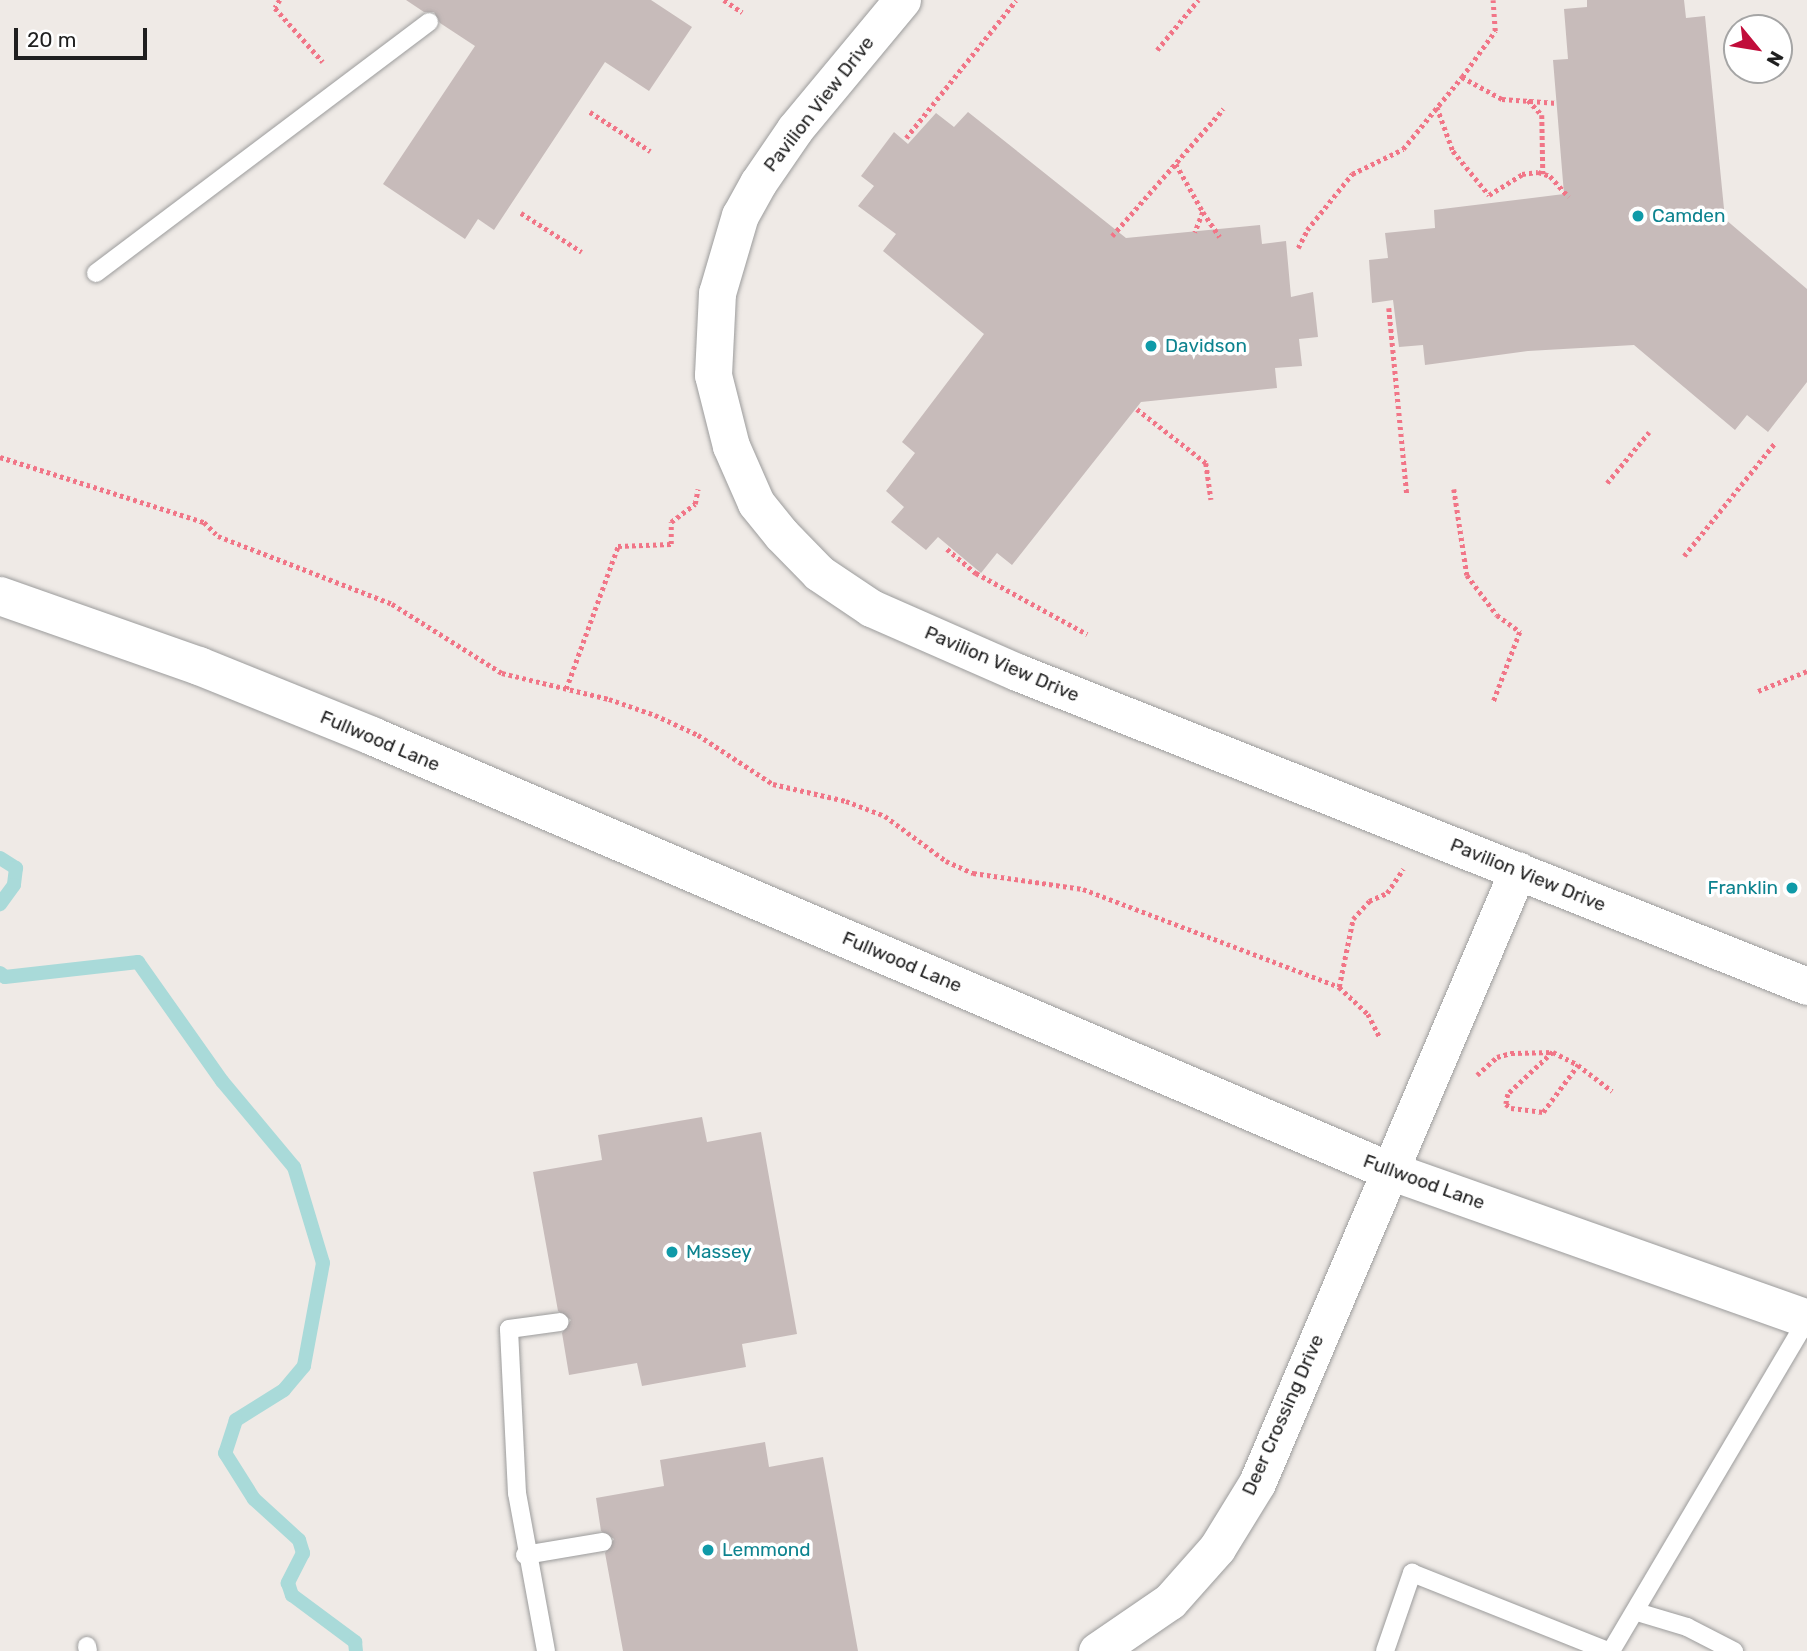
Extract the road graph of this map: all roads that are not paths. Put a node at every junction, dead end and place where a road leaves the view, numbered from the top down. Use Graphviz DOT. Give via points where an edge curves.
graph roads {
  1 [pos="902,0"];
  2 [pos="429,22"];
  3 [pos="96,274"];
  4 [pos="0,596"];
  5 [pos="1518,870"];
  6 [pos="1807,986"];
  7 [pos="1387,1170"];
  8 [pos="1807,1320"];
  9 [pos="560,1322"];
  10 [pos="603,1542"];
  11 [pos="525,1555"];
  12 [pos="1637,1612"];
  13 [pos="546,1651"];
  14 [pos="1097,1651"];
  15 [pos="1385,1651"];
  16 [pos="1609,1651"];
  17 [pos="1734,1651"];
  1 -- 5 [label="street, Pavilion View Drive" via="795,129 758,183 740,215 717,293 713,374 731,446 756,503 820,573 871,608 1017,672"];
  2 -- 3 [label="lane"];
  4 -- 7 [label="street, Fullwood Lane" via="199,666 372,736"];
  5 -- 6 [label="street, Pavilion View Drive"];
  5 -- 7 [label="street, Deer Crossing Drive"];
  7 -- 8 [label="street, Fullwood Lane"];
  7 -- 14 [label="street, Deer Crossing Drive" via="1257,1483 1217,1548 1170,1601"];
  8 -- 12 [label="lane"];
  9 -- 11 [label="lane" via="509,1329 517,1493"];
  10 -- 11 [label="lane"];
  11 -- 13 [label="lane"];
  12 -- 16 [label="lane"];
  12 -- 17 [label="lane" via="1687,1627"];
  15 -- 16 [label="lane" via="1412,1573"];
}
